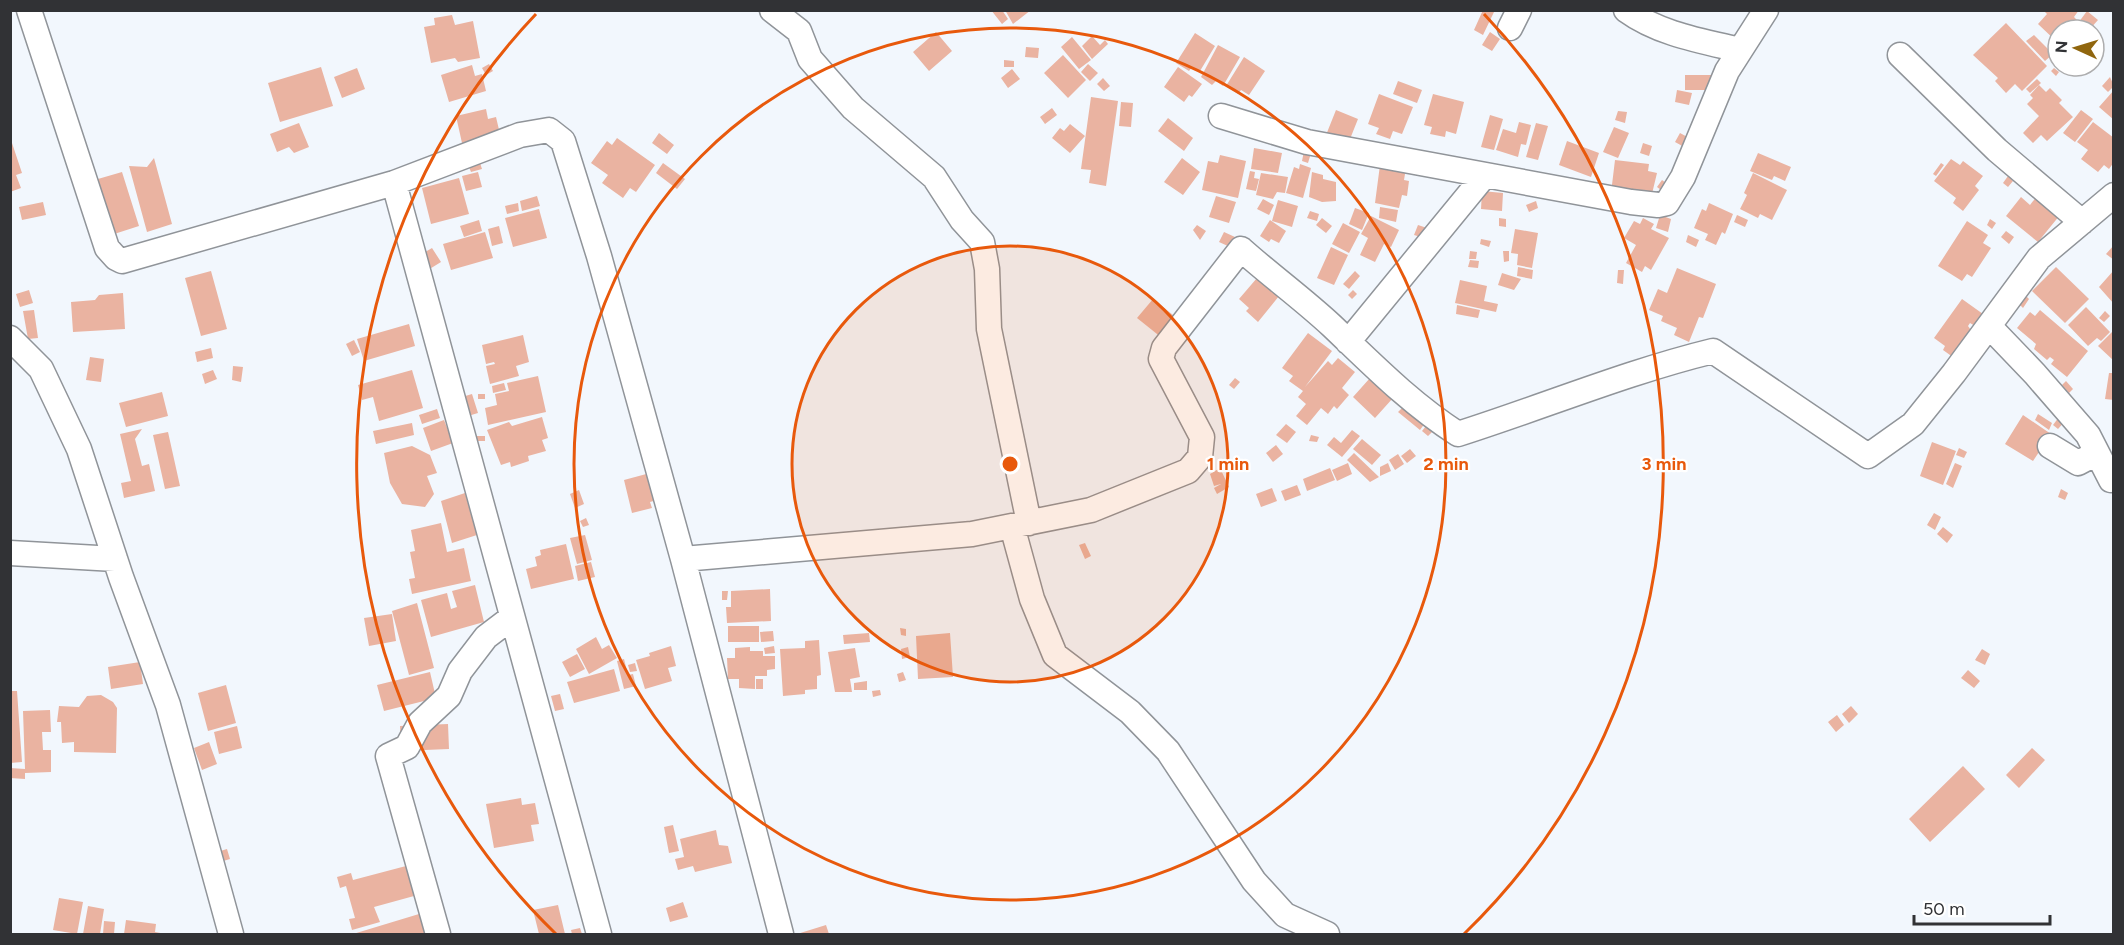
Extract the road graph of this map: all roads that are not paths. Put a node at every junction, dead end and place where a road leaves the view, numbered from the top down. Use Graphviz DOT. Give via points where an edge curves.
graph roads {
  1 [pos="29,10"];
  2 [pos="772,10"];
  3 [pos="1626,10"];
  4 [pos="1766,10"];
  5 [pos="1740,50"];
  6 [pos="1900,55"];
  7 [pos="1221,116"];
  8 [pos="1485,175"];
  9 [pos="394,183"];
  10 [pos="2114,195"];
  11 [pos="2082,222"];
  12 [pos="1989,326"];
  13 [pos="10,338"];
  14 [pos="1347,342"];
  15 [pos="2050,446"];
  16 [pos="2097,453"];
  17 [pos="2111,480"];
  18 [pos="1021,524"];
  19 [pos="10,553"];
  20 [pos="115,559"];
  21 [pos="683,559"];
  22 [pos="511,618"];
  23 [pos="231,934"];
  24 [pos="438,934"];
  25 [pos="599,934"];
  26 [pos="781,934"];
  27 [pos="1327,934"];
  1 -- 9 [label="street" via="107,248 116,258 132,260"];
  2 -- 18 [label="street" via="799,31 810,59 854,108 933,177 982,243 989,329"];
  3 -- 5 [label="street" via="1643,22"];
  4 -- 5 [label="street"];
  5 -- 8 [label="street" via="1727,71 1683,177 1667,202 1631,202"];
  6 -- 11 [label="street" via="1997,150"];
  7 -- 8 [label="street" via="1306,142"];
  8 -- 14 [label="street"];
  9 -- 21 [label="street" via="520,135 549,130 563,141"];
  9 -- 22 [label="street"];
  10 -- 11 [label="street"];
  11 -- 12 [label="street" via="2039,258"];
  12 -- 14 [label="street" via="1913,424 1868,456 1713,351 1659,364 1458,434 1422,410"];
  12 -- 16 [label="street" via="2081,427"];
  13 -- 20 [label="street" via="40,369 79,449"];
  14 -- 18 [label="street" via="1241,249 1164,348 1161,359 1202,437 1200,457 1188,471 1091,510"];
  15 -- 16 [label="street" via="2078,463"];
  16 -- 17 [label="street"];
  18 -- 21 [label="street" via="972,534"];
  18 -- 27 [label="street" via="1032,599 1055,655 1130,712 1168,751 1254,881 1285,915"];
  19 -- 20 [label="street"];
  20 -- 23 [label="street" via="168,705"];
  21 -- 26 [label="street"];
  22 -- 24 [label="street" via="486,637 460,671 449,696 420,723 407,747 388,756"];
  22 -- 25 [label="street"];
}
